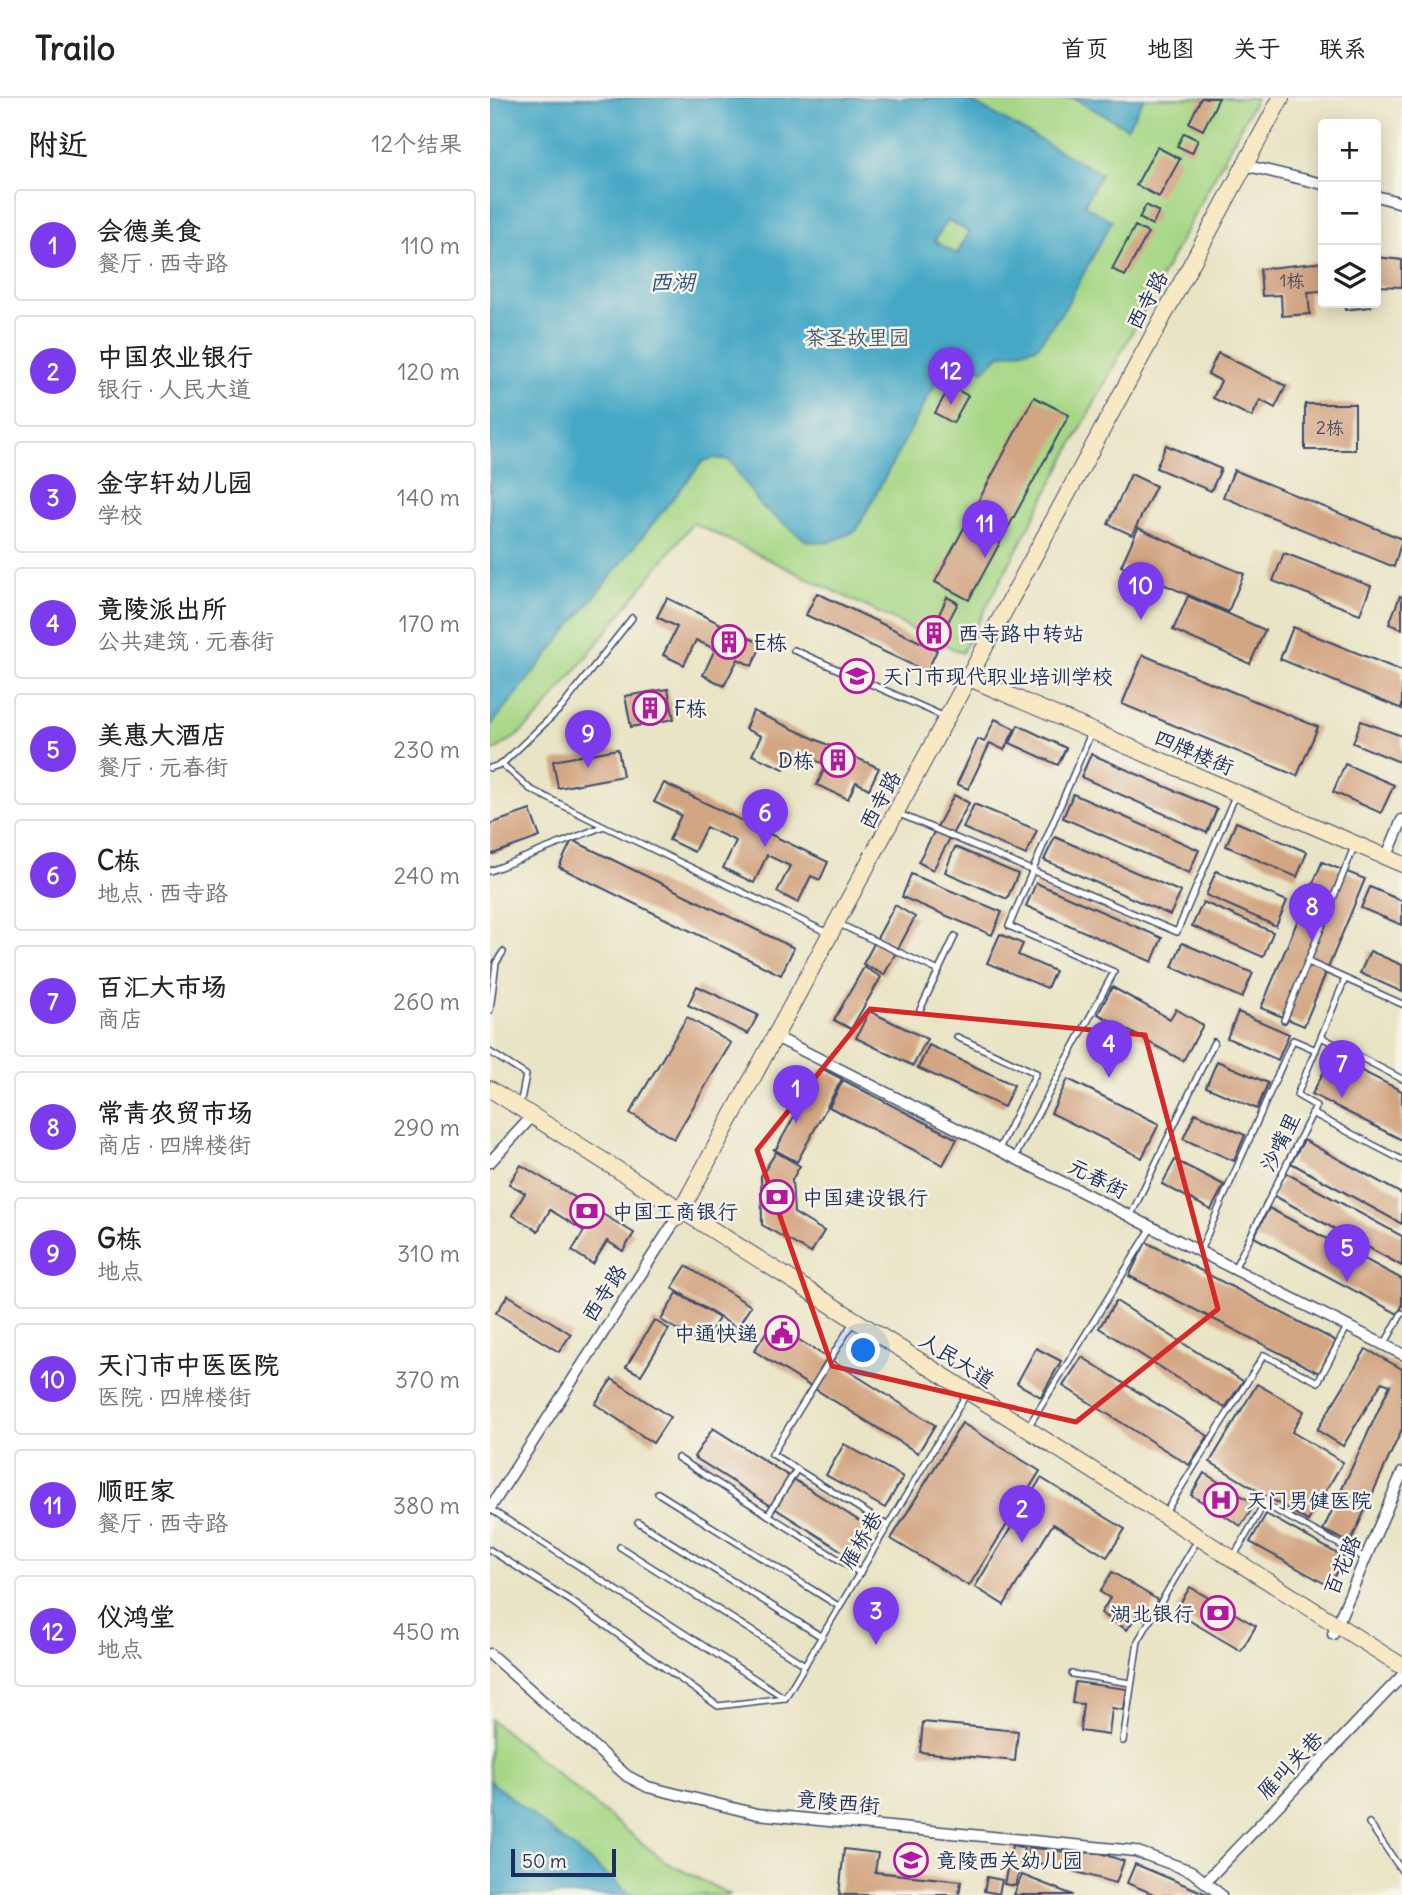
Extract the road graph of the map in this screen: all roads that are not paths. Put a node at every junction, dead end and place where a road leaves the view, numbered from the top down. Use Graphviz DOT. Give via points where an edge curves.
graph roads {
  1 [pos="1281,98"];
  2 [pos="1244,165"];
  3 [pos="1318,183"];
  4 [pos="1381,198"];
  5 [pos="1402,203"];
  6 [pos="632,618"];
  7 [pos="794,650"];
  8 [pos="969,678"];
  9 [pos="948,718"];
  10 [pos="1092,732"];
  11 [pos="502,764"];
  12 [pos="490,768"];
  13 [pos="1236,793"];
  14 [pos="897,813"];
  15 [pos="1402,820"];
  16 [pos="604,826"];
  17 [pos="1355,844"];
  18 [pos="1386,858"];
  19 [pos="1402,864"];
  20 [pos="1032,870"];
  21 [pos="490,871"];
  22 [pos="834,929"];
  23 [pos="955,936"];
  24 [pos="503,952"];
  25 [pos="1308,962"];
  26 [pos="939,971"];
  27 [pos="1345,979"];
  28 [pos="1402,1004"];
  29 [pos="490,1010"];
  30 [pos="920,1010"];
  31 [pos="1284,1020"];
  32 [pos="776,1037"];
  33 [pos="957,1037"];
  34 [pos="1321,1037"];
  35 [pos="1214,1042"];
  36 [pos="1316,1050"];
  37 [pos="490,1052"];
  38 [pos="1402,1079"];
  39 [pos="490,1089"];
  40 [pos="490,1100"];
  41 [pos="520,1108"];
  42 [pos="1312,1113"];
  43 [pos="526,1123"];
  44 [pos="999,1150"];
  45 [pos="1014,1158"];
  46 [pos="1402,1160"];
  47 [pos="490,1162"];
  48 [pos="680,1214"];
  49 [pos="1130,1217"];
  50 [pos="1152,1227"];
  51 [pos="1200,1251"];
  52 [pos="1234,1269"];
  53 [pos="1402,1313"];
  54 [pos="1347,1326"];
  55 [pos="850,1327"];
  56 [pos="1384,1345"];
  57 [pos="1402,1354"];
  58 [pos="964,1398"];
  59 [pos="1027,1429"];
  60 [pos="678,1458"];
  61 [pos="797,1469"];
  62 [pos="1402,1473"];
  63 [pos="658,1493"];
  64 [pos="490,1508"];
  65 [pos="768,1515"];
  66 [pos="1163,1515"];
  67 [pos="638,1522"];
  68 [pos="888,1526"];
  69 [pos="1194,1546"];
  70 [pos="620,1547"];
  71 [pos="490,1550"];
  72 [pos="1365,1558"];
  73 [pos="1232,1559"];
  74 [pos="860,1573"];
  75 [pos="840,1607"];
  76 [pos="1335,1630"];
  77 [pos="822,1637"];
  78 [pos="490,1654"];
  79 [pos="806,1665"];
  80 [pos="1402,1666"];
  81 [pos="1072,1674"];
  82 [pos="1402,1677"];
  83 [pos="1132,1683"];
  84 [pos="785,1698"];
  85 [pos="1123,1741"];
  86 [pos="1368,1822"];
  87 [pos="1402,1871"];
  88 [pos="1206,1881"];
  89 [pos="1221,1895"];
  1 -- 2 [label="main road, 西寺路"];
  2 -- 3 [label="street"];
  2 -- 8 [label="main road, 西寺路"];
  4 -- 5 [label="street"];
  6 -- 11 [label="lane" via="562,707"];
  7 -- 9 [label="lane"];
  8 -- 9 [label="main road, 西寺路"];
  8 -- 10 [label="main road, 四牌楼街"];
  9 -- 14 [label="main road, 西寺路"];
  10 -- 13 [label="main road, 四牌楼街"];
  10 -- 20 [label="lane"];
  11 -- 12 [label="lane"];
  11 -- 16 [label="lane" via="530,789"];
  13 -- 17 [label="main road, 四牌楼街"];
  13 -- 20 [label="lane" via="1177,932"];
  14 -- 20 [label="lane"];
  14 -- 22 [label="main road, 西寺路"];
  15 -- 18 [label="street"];
  16 -- 21 [label="lane"];
  16 -- 22 [label="lane"];
  17 -- 18 [label="main road, 四牌楼街"];
  17 -- 25 [label="lane"];
  18 -- 19 [label="main road, 四牌楼街"];
  20 -- 45 [label="lane" via="1009,926 1114,972"];
  22 -- 26 [label="lane"];
  22 -- 32 [label="main road, 西寺路"];
  23 -- 26 [label="lane"];
  24 -- 29 [label="lane" via="496,963"];
  25 -- 27 [label="lane"];
  25 -- 31 [label="lane"];
  26 -- 30 [label="lane"];
  27 -- 28 [label="lane"];
  27 -- 34 [label="lane, 沙嘴里"];
  32 -- 44 [label="street, 元春街"];
  32 -- 48 [label="main road, 西寺路"];
  33 -- 44 [label="lane" via="1036,1073"];
  34 -- 36 [label="lane, 沙嘴里"];
  34 -- 38 [label="lane"];
  35 -- 49 [label="lane"];
  36 -- 42 [label="lane, 沙嘴里" via="1297,1095 1316,1105"];
  36 -- 51 [label="lane" via="1293,1040"];
  37 -- 41 [label="lane" via="526,1075"];
  39 -- 41 [label="main road, 人民大道"];
  40 -- 43 [label="main road, 人民大道"];
  41 -- 48 [label="main road, 人民大道"];
  42 -- 46 [label="lane"];
  42 -- 52 [label="lane, 沙嘴里"];
  43 -- 47 [label="street"];
  43 -- 48 [label="main road, 人民大道"];
  44 -- 45 [label="street, 元春街"];
  45 -- 49 [label="street, 元春街"];
  48 -- 55 [label="main road, 人民大道"];
  48 -- 59 [label="main road, 人民大道"];
  48 -- 64 [label="street, 西寺路"];
  49 -- 50 [label="street, 元春街"];
  50 -- 51 [label="street, 元春街"];
  50 -- 59 [label="lane"];
  51 -- 52 [label="street, 元春街"];
  52 -- 54 [label="street, 元春街"];
  53 -- 56 [label="lane"];
  54 -- 56 [label="street, 元春街"];
  54 -- 66 [label="lane" via="1318,1382 1264,1355"];
  55 -- 58 [label="main road, 人民大道"];
  55 -- 61 [label="lane" via="772,1454"];
  56 -- 57 [label="street, 元春街"];
  58 -- 68 [label="lane, 雁桥巷"];
  58 -- 69 [label="main road, 人民大道"];
  59 -- 66 [label="main road, 人民大道"];
  60 -- 65 [label="lane"];
  61 -- 65 [label="lane"];
  61 -- 68 [label="lane"];
  62 -- 72 [label="street, 百花路"];
  63 -- 75 [label="lane"];
  64 -- 84 [label="lane"];
  65 -- 74 [label="lane"];
  66 -- 73 [label="main road, 人民大道"];
  67 -- 77 [label="lane"];
  68 -- 74 [label="lane, 雁桥巷"];
  69 -- 76 [label="main road, 人民大道"];
  69 -- 83 [label="lane" via="1143,1631"];
  70 -- 79 [label="lane"];
  71 -- 84 [label="lane" via="571,1601 718,1706"];
  72 -- 73 [label="lane" via="1264,1504"];
  72 -- 76 [label="street, 百花路"];
  73 -- 76 [label="main road, 人民大道"];
  74 -- 75 [label="lane, 雁桥巷"];
  75 -- 77 [label="lane, 雁桥巷"];
  76 -- 80 [label="main road, 人民大道"];
  76 -- 82 [label="main road, 人民大道"];
  77 -- 79 [label="lane, 雁桥巷"];
  78 -- 88 [label="street, 竟陵西街" via="627,1776 648,1787 757,1814 1135,1851 1171,1862"];
  79 -- 84 [label="lane, 雁桥巷"];
  81 -- 83 [label="lane"];
  82 -- 88 [label="street, 雁叫关巷"];
  83 -- 85 [label="lane"];
  86 -- 87 [label="lane"];
  88 -- 89 [label="street, 竟陵西街"];
}
